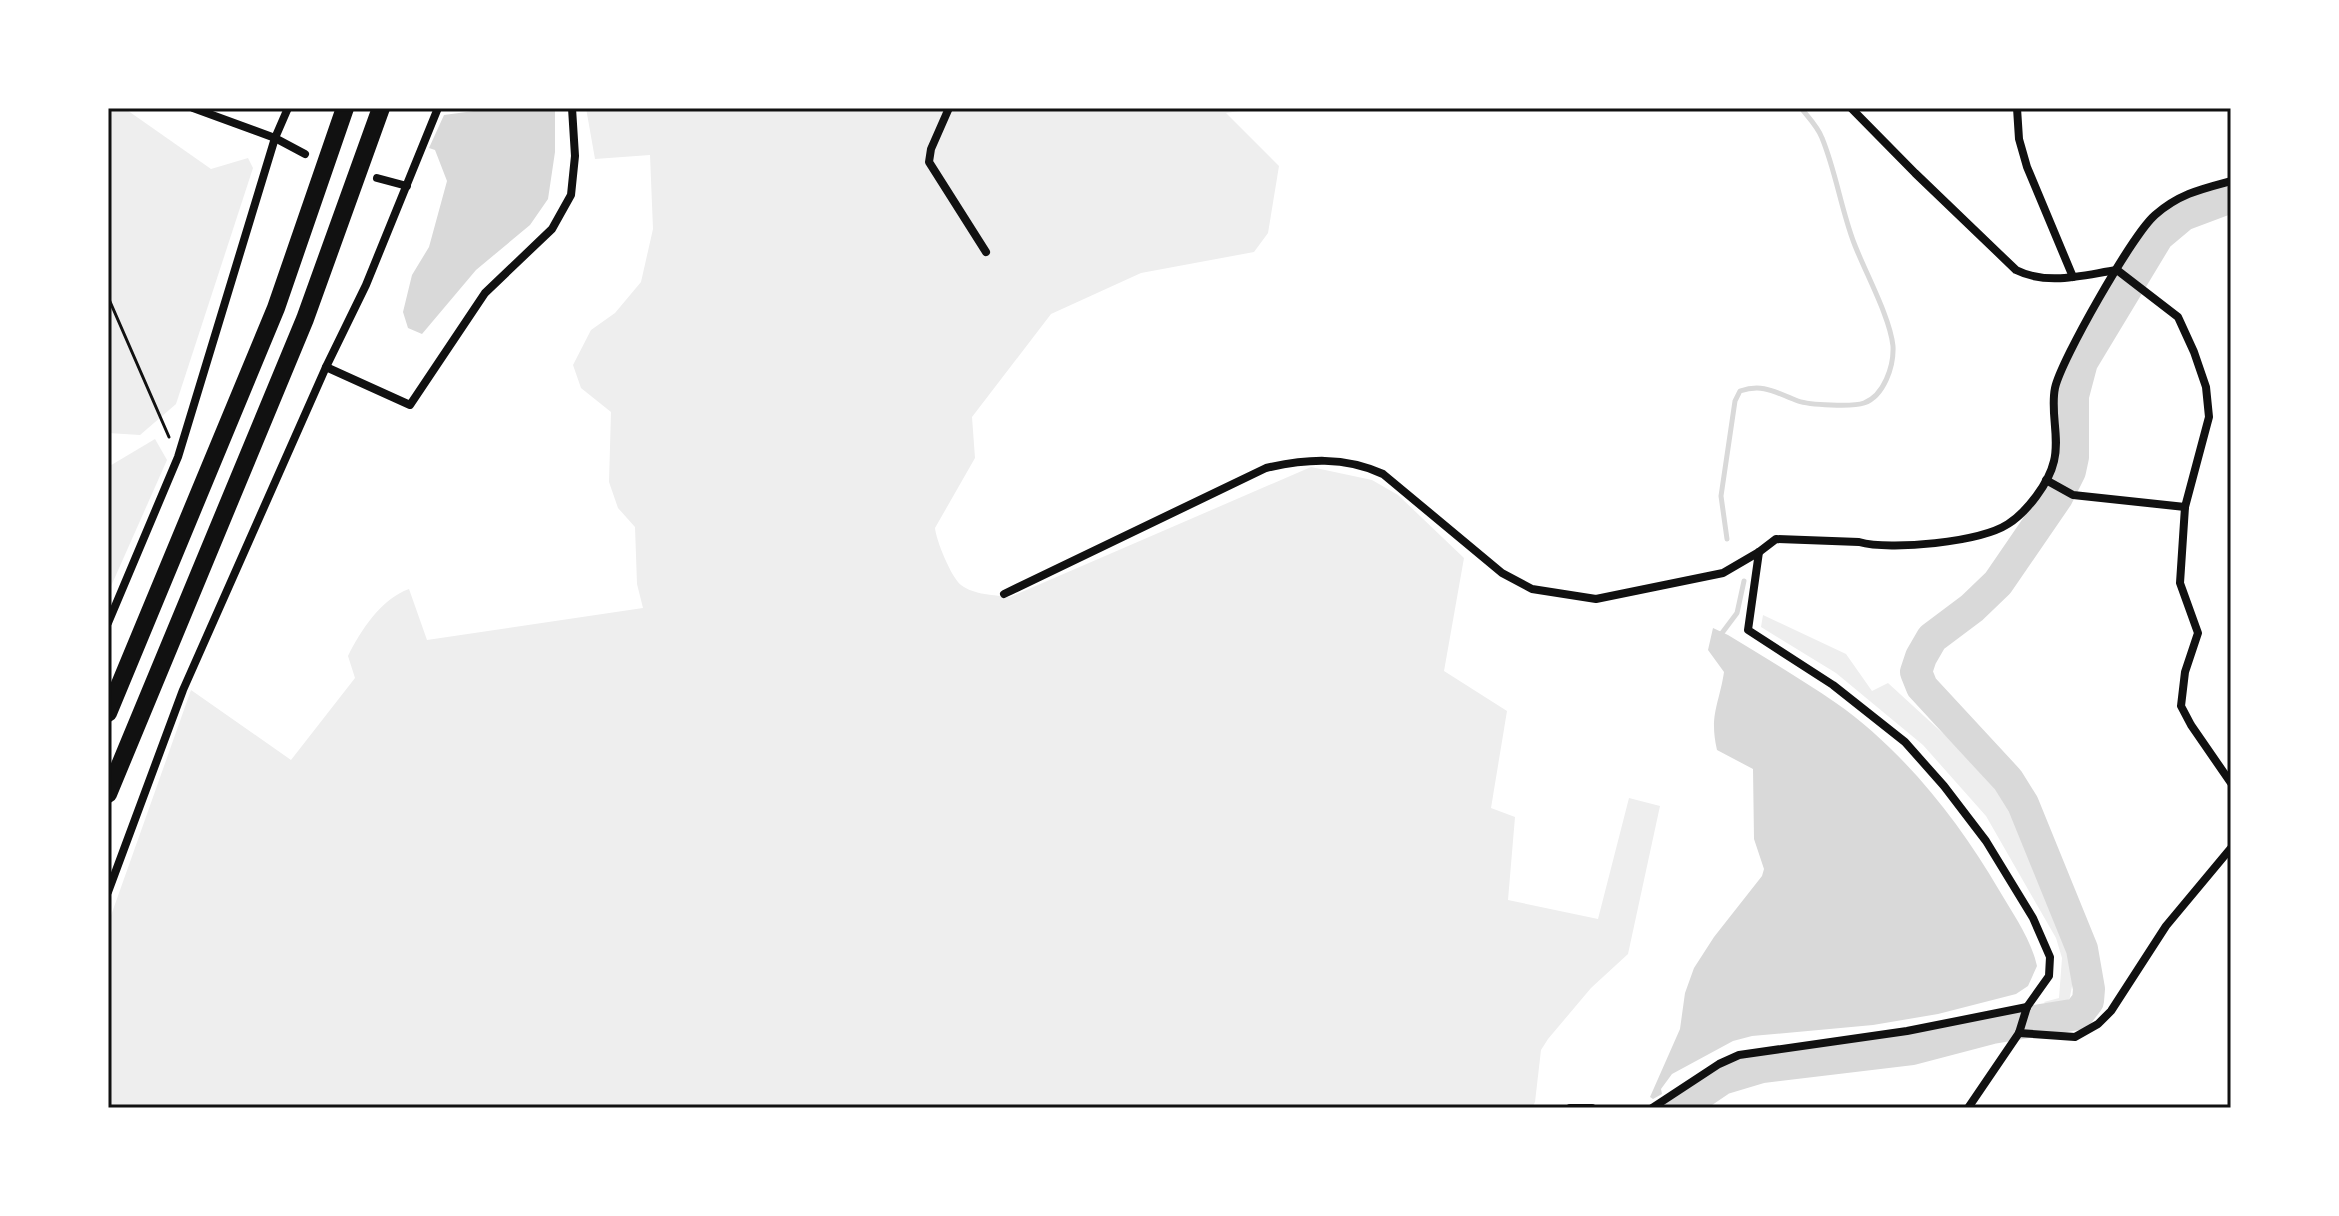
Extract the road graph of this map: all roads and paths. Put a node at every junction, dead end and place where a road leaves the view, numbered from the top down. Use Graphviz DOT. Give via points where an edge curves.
graph roads {
  1 [pos="193,108"];
  2 [pos="288,108"];
  3 [pos="345,108"];
  4 [pos="381,108"];
  5 [pos="438,108"];
  6 [pos="572,108"];
  7 [pos="949,108"];
  8 [pos="1851,108"];
  9 [pos="2017,108"];
  10 [pos="275,138"];
  11 [pos="305,154"];
  12 [pos="377,178"];
  13 [pos="2231,181"];
  14 [pos="407,186"];
  15 [pos="986,252"];
  16 [pos="2120,272"];
  17 [pos="2073,277"];
  18 [pos="108,297"];
  19 [pos="326,367"];
  20 [pos="178,457"];
  21 [pos="2050,482"];
  22 [pos="2185,507"];
  23 [pos="1759,552"];
  24 [pos="1004,594"];
  25 [pos="108,623"];
  26 [pos="108,713"];
  27 [pos="2231,783"];
  28 [pos="108,794"];
  29 [pos="2231,848"];
  30 [pos="108,892"];
  31 [pos="2027,1007"];
  32 [pos="2021,1026"];
  33 [pos="1570,1108"];
  34 [pos="1592,1108"];
  35 [pos="1652,1108"];
  36 [pos="1968,1108"];
  1 -- 10 [label="street"];
  2 -- 10 [label="street"];
  3 -- 26 [label="highway" via="276,308"];
  4 -- 28 [label="highway" via="305,319"];
  5 -- 14 [label="street"];
  6 -- 19 [label="street" via="571,195 552,229 485,293 410,405"];
  7 -- 15 [label="street" via="929,162"];
  8 -- 17 [label="street" via="2016,270 2047,280"];
  9 -- 17 [label="street" via="2027,167"];
  10 -- 11 [label="street"];
  10 -- 20 [label="street"];
  12 -- 14 [label="street"];
  13 -- 16 [label="street" via="2182,195 2153,217 2132,243"];
  14 -- 19 [label="street"];
  16 -- 17 [label="street"];
  16 -- 21 [label="street" via="2070,352 2055,388"];
  16 -- 22 [label="street" via="2178,317 2206,387 2209,417"];
  18 -- 20 [label="path"];
  19 -- 30 [label="street" via="183,690"];
  20 -- 25 [label="street"];
  21 -- 22 [label="street" via="2073,495"];
  21 -- 23 [label="street" via="2007,524 1956,540 1870,545 1776,539"];
  22 -- 27 [label="street" via="2180,583 2198,633 2181,706"];
  23 -- 24 [label="street" via="1723,573 1596,599 1532,589 1502,573 1383,474 1351,463 1302,460 1266,468"];
  23 -- 31 [label="street" via="1748,630 1833,685 1905,742 1986,841 2033,918 2051,967 2045,985"];
  29 -- 32 [label="street" via="2166,926 2098,1024 2075,1037"];
  31 -- 32 [label="street"];
  31 -- 35 [label="street" via="1739,1055"];
  32 -- 36 [label="street"];
  33 -- 34 [label="street"];
}
